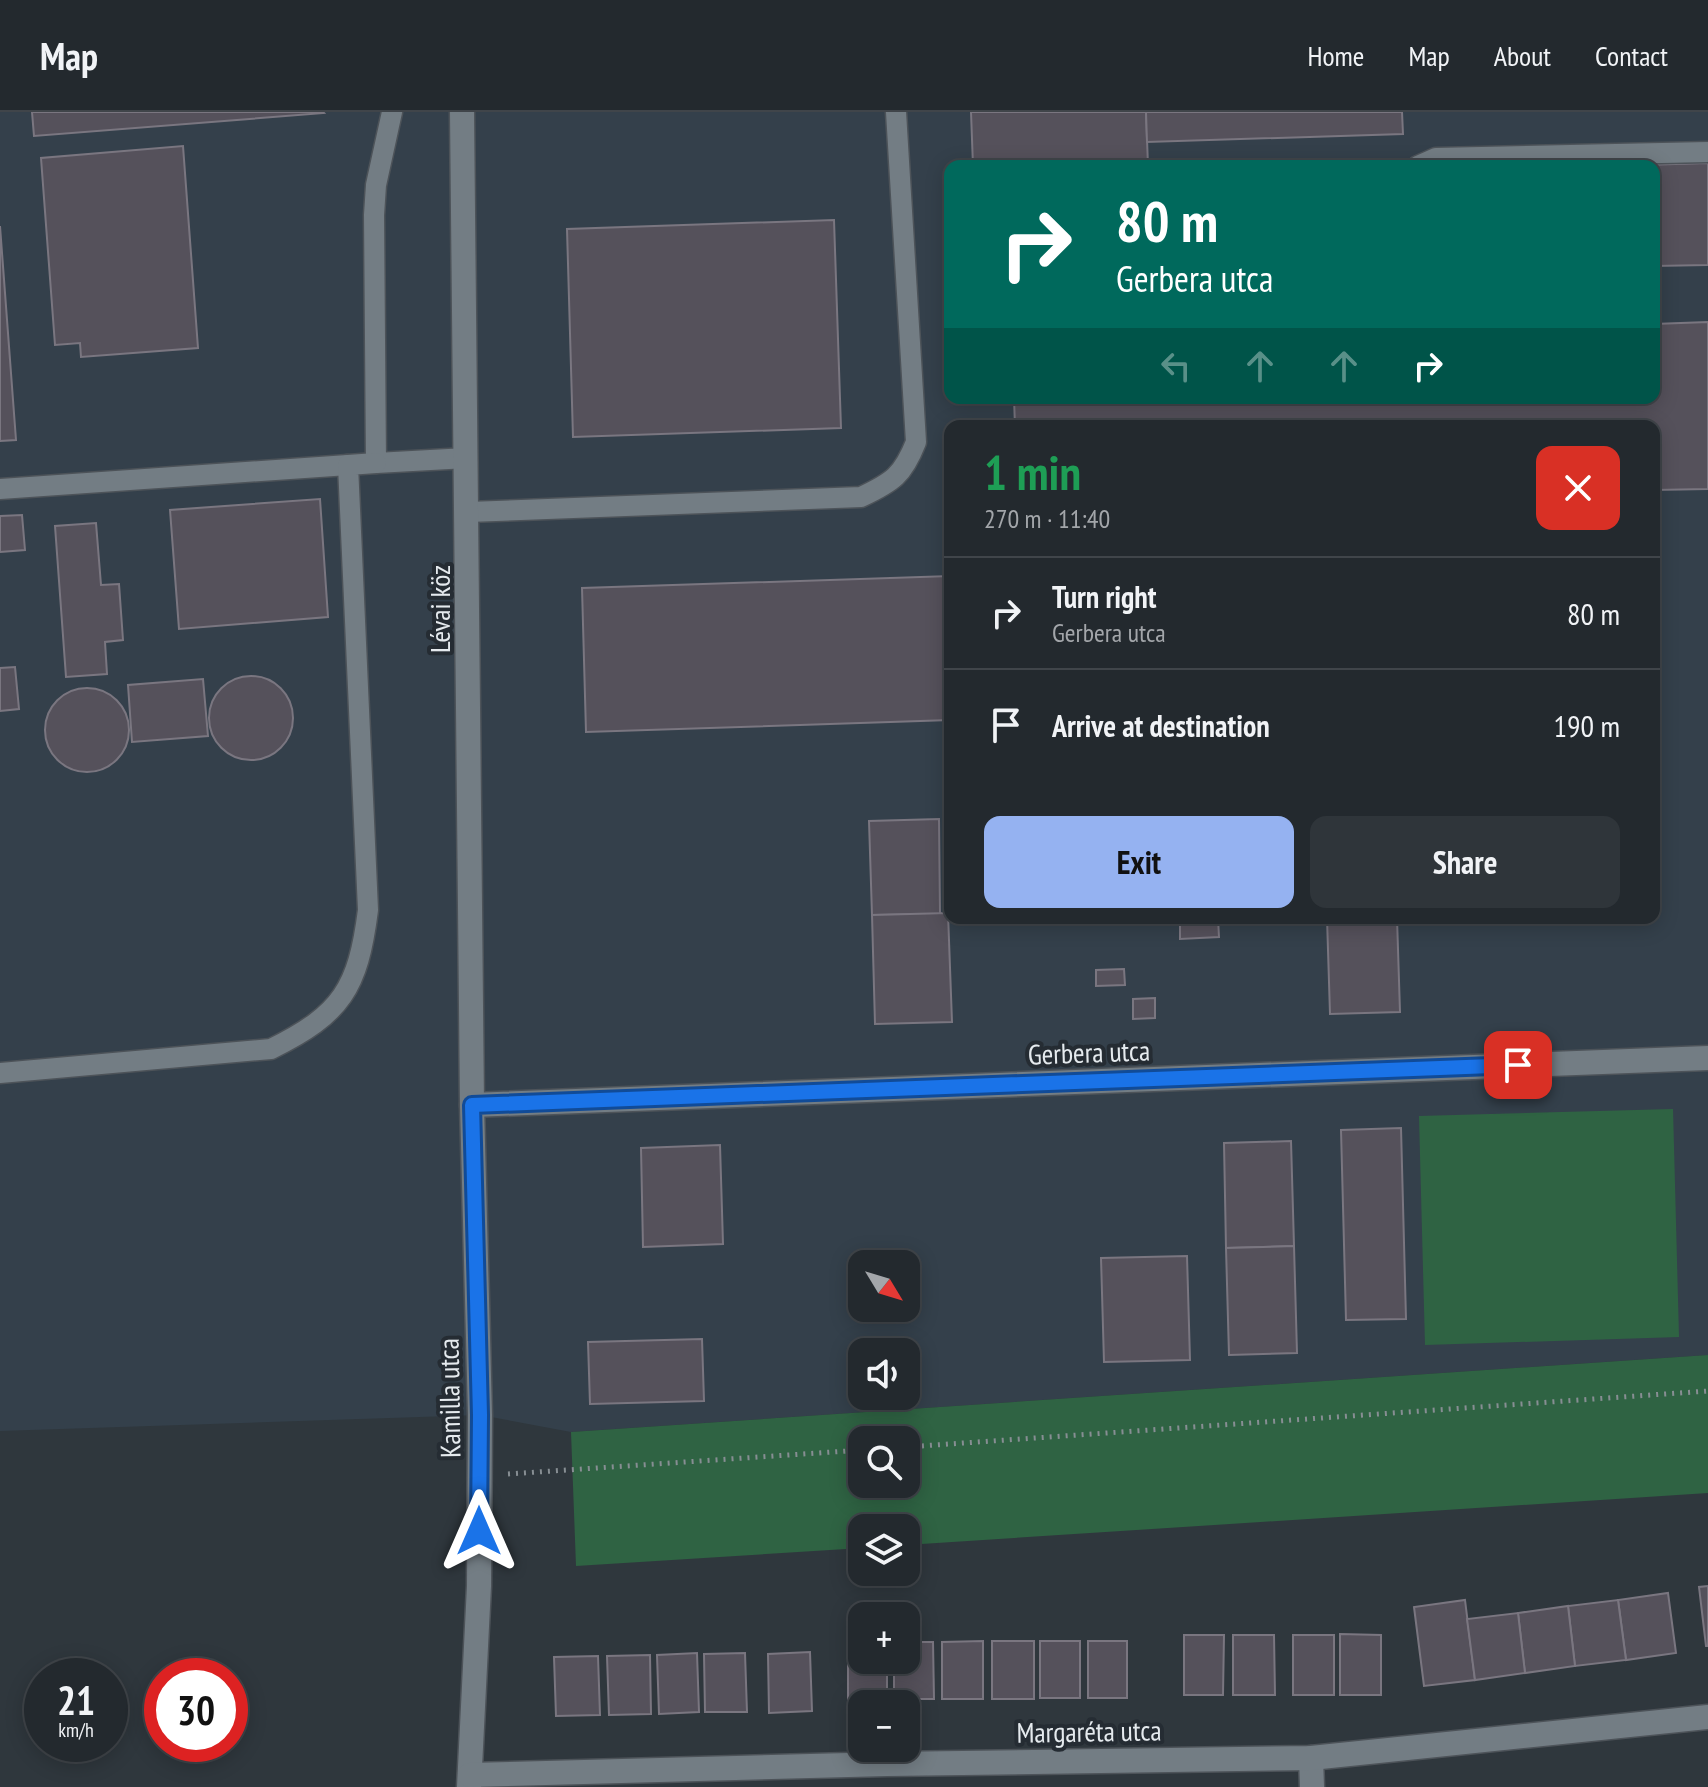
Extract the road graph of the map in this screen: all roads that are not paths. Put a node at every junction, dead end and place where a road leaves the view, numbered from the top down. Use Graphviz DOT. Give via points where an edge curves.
graph roads {
  1 [pos="392,112"];
  2 [pos="462,112"];
  3 [pos="896,112"];
  4 [pos="1708,152"];
  5 [pos="1432,160"];
  6 [pos="467,458"];
  7 [pos="376,463"];
  8 [pos="348,465"];
  9 [pos="0,489"];
  10 [pos="468,512"];
  11 [pos="1708,1058"];
  12 [pos="0,1073"];
  13 [pos="472,1105"];
  14 [pos="1708,1717"];
  15 [pos="1311,1758"];
  16 [pos="887,1775"];
  17 [pos="469,1781"];
  18 [pos="1312,1787"];
  1 -- 7 [label="lane" via="374,215"];
  2 -- 6 [label="street, Lévai köz"];
  3 -- 10 [label="lane" via="916,442 905,469 861,497"];
  4 -- 5 [label="lane"];
  6 -- 7 [label="lane"];
  6 -- 10 [label="street, Lévai köz"];
  7 -- 8 [label="lane"];
  8 -- 9 [label="lane"];
  8 -- 12 [label="lane" via="368,910 354,981 331,1010 271,1049"];
  10 -- 13 [label="street, Lévai köz"];
  11 -- 13 [label="street, Gerbera utca"];
  13 -- 17 [label="street, Kamilla utca" via="479,1586"];
  14 -- 15 [label="street, Margaréta utca"];
  15 -- 16 [label="street, Margaréta utca"];
  15 -- 18 [label="street"];
  16 -- 17 [label="street, Margaréta utca"];
}
